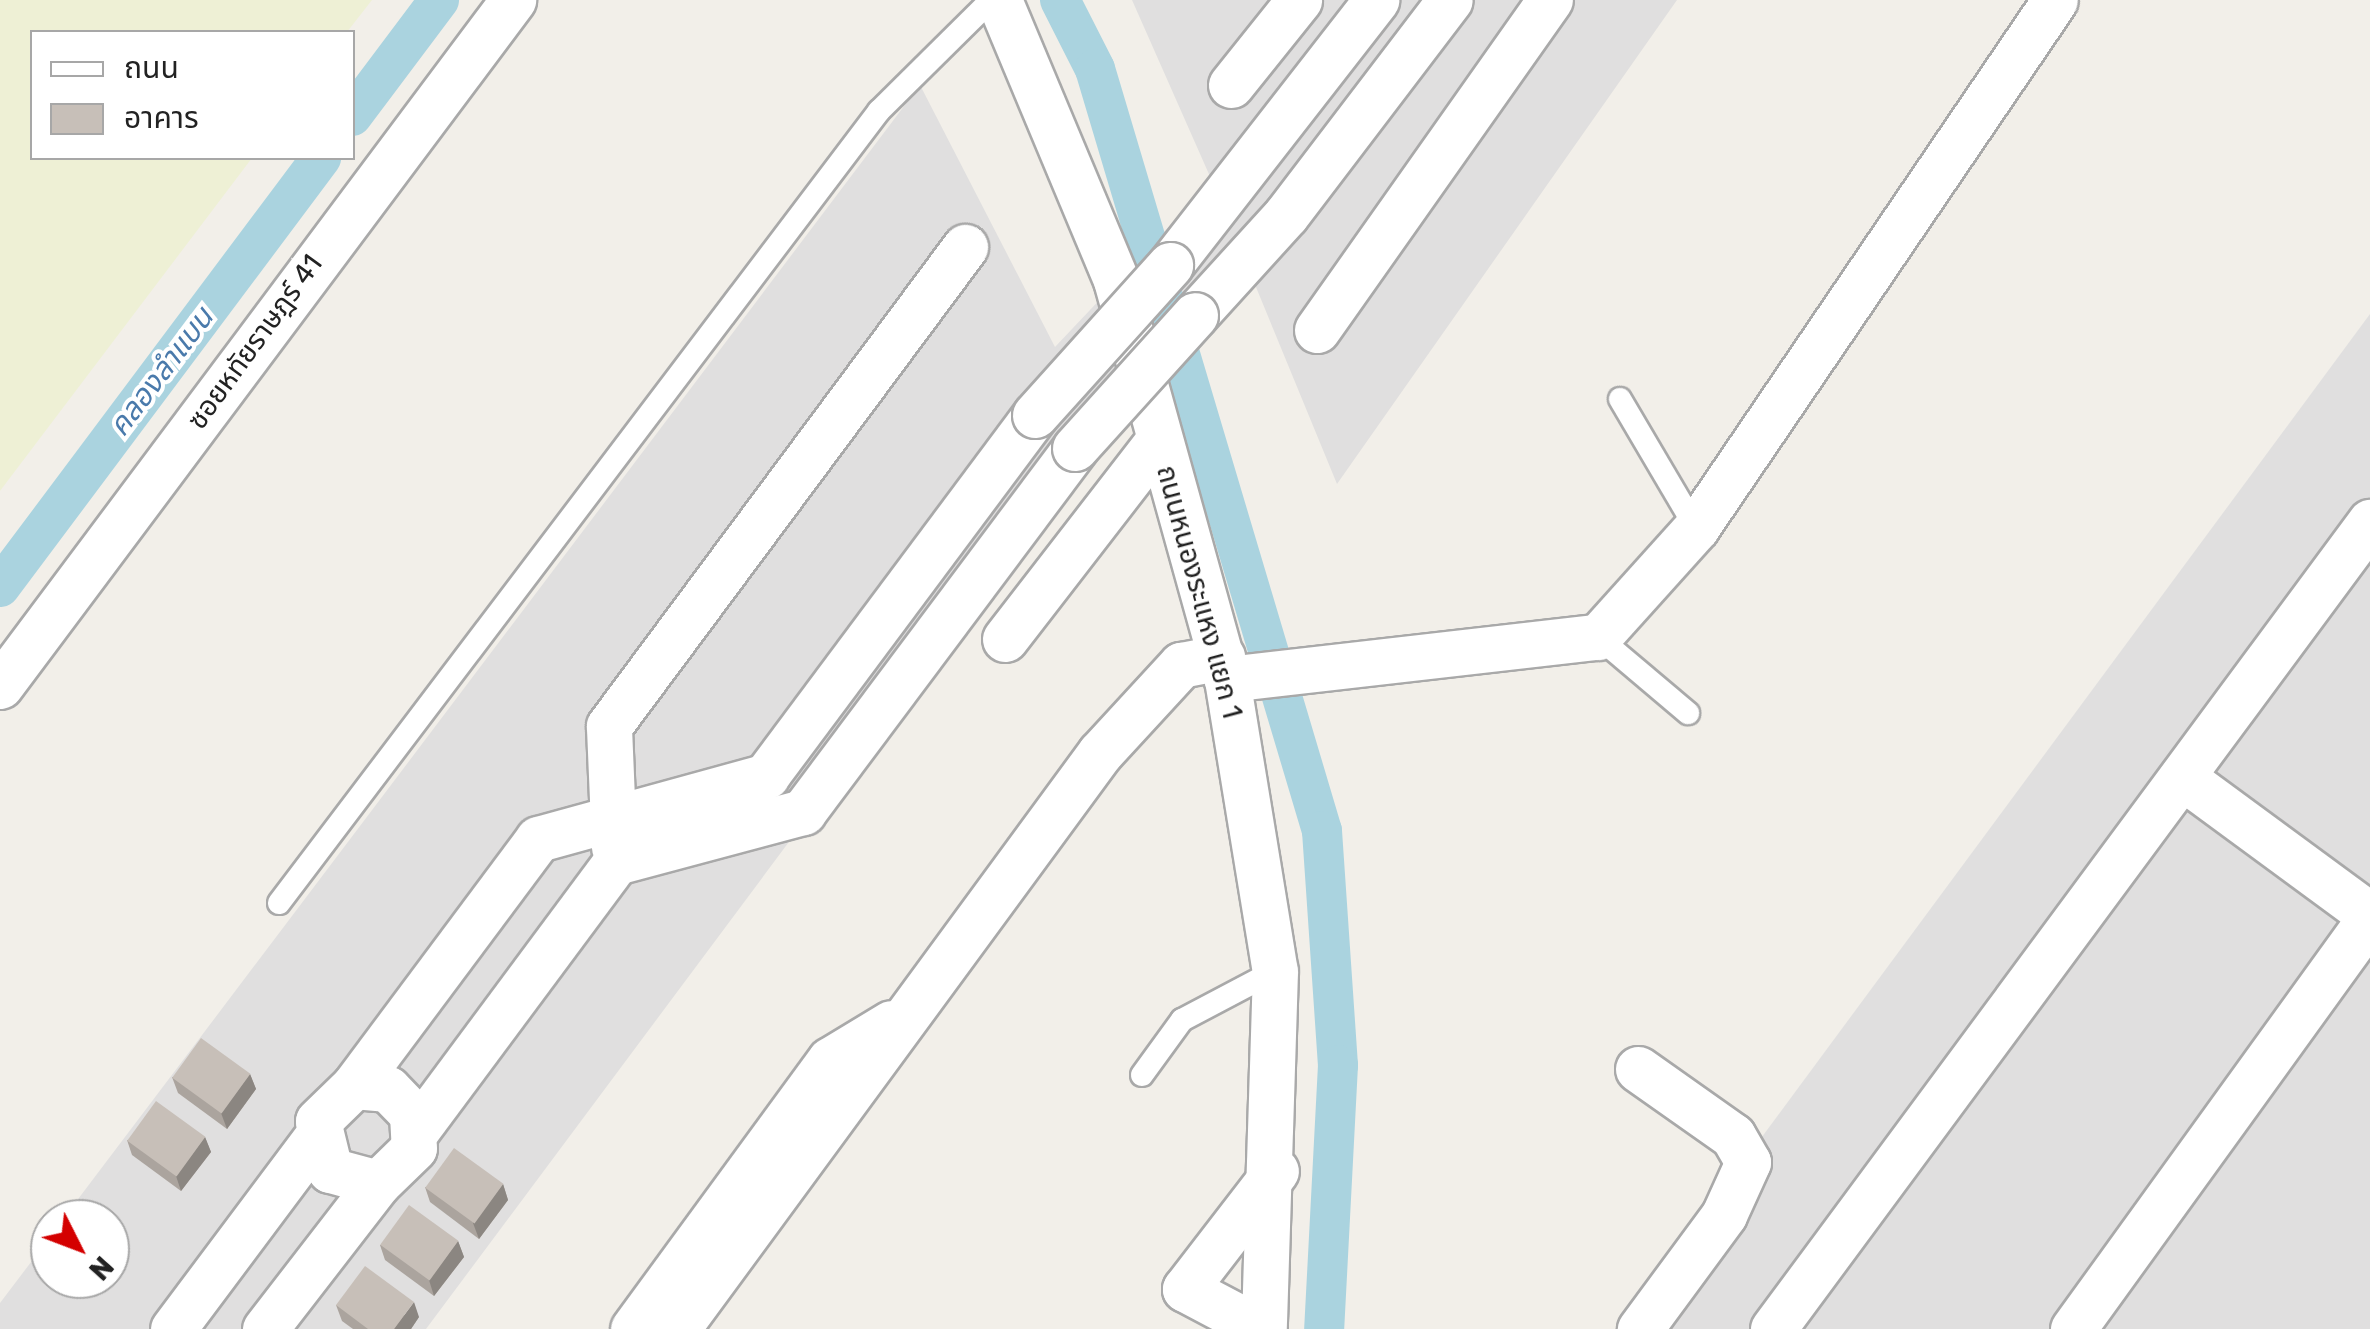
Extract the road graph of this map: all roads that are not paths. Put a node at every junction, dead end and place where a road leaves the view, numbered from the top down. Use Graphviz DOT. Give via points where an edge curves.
graph roads {
  1 [pos="513,0"];
  2 [pos="991,0"];
  3 [pos="1000,0"];
  4 [pos="1299,0"];
  5 [pos="1376,0"];
  6 [pos="1450,0"];
  7 [pos="1550,0"];
  8 [pos="2055,0"];
  9 [pos="1231,85"];
  10 [pos="965,247"];
  11 [pos="1317,330"];
  12 [pos="1620,399"];
  13 [pos="1158,441"];
  14 [pos="2370,522"];
  15 [pos="1696,528"];
  16 [pos="1598,637"];
  17 [pos="1005,639"];
  18 [pos="1224,668"];
  19 [pos="0,686"];
  20 [pos="1688,712"];
  21 [pos="2182,777"];
  22 [pos="609,818"];
  23 [pos="616,862"];
  24 [pos="279,903"];
  25 [pos="2370,916"];
  26 [pos="1275,971"];
  27 [pos="902,1019"];
  28 [pos="1638,1069"];
  29 [pos="1142,1075"];
  30 [pos="354,1086"];
  31 [pos="416,1131"];
  32 [pos="316,1138"];
  33 [pos="1276,1171"];
  34 [pos="378,1183"];
  35 [pos="173,1329"];
  36 [pos="265,1329"];
  37 [pos="633,1329"];
  38 [pos="677,1329"];
  39 [pos="1263,1329"];
  40 [pos="1640,1329"];
  41 [pos="1773,1329"];
  42 [pos="2073,1329"];
  1 -- 19 [label="street, ซอยหทัยราษฎร์ 41"];
  2 -- 24 [label="lane" via="880,111"];
  3 -- 13 [label="street, ถนนหนองระแหง แยก 1" via="1116,280"];
  4 -- 9 [label="street"];
  5 -- 22 [label="street, bridge" via="1170,265 1034,415 766,776"];
  6 -- 23 [label="street, bridge" via="1286,214 1075,448 804,812"];
  7 -- 11 [label="street"];
  8 -- 15 [label="street"];
  10 -- 22 [label="street" via="610,726"];
  12 -- 15 [label="lane"];
  13 -- 17 [label="street"];
  13 -- 18 [label="street, ถนนหนองระแหง แยก 1"];
  14 -- 21 [label="street"];
  15 -- 16 [label="street"];
  16 -- 18 [label="street" via="1277,675"];
  16 -- 20 [label="lane"];
  18 -- 26 [label="street, ถนนหนองระแหง แยก 1"];
  18 -- 27 [label="street" via="1181,665 1157,688"];
  21 -- 25 [label="street"];
  21 -- 41 [label="street"];
  22 -- 23 [label="street"];
  22 -- 30 [label="street" via="538,839"];
  23 -- 31 [label="street"];
  25 -- 42 [label="street"];
  26 -- 29 [label="lane" via="1182,1020"];
  26 -- 33 [label="street, ถนนหนองระแหง แยก 1"];
  27 -- 37 [label="street" via="830,1060"];
  27 -- 38 [label="street"];
  28 -- 40 [label="street" via="1733,1136 1748,1162 1715,1230"];
  30 -- 31 [label="street" via="388,1089"];
  30 -- 32 [label="street" via="326,1106"];
  31 -- 34 [label="street" via="406,1164"];
  32 -- 34 [label="street" via="330,1170"];
  32 -- 35 [label="street"];
  33 -- 39 [label="street, ถนนหนองระแหง แยก 1"];
  33 -- 39 [label="street" via="1186,1289"];
  34 -- 36 [label="street"];
}
